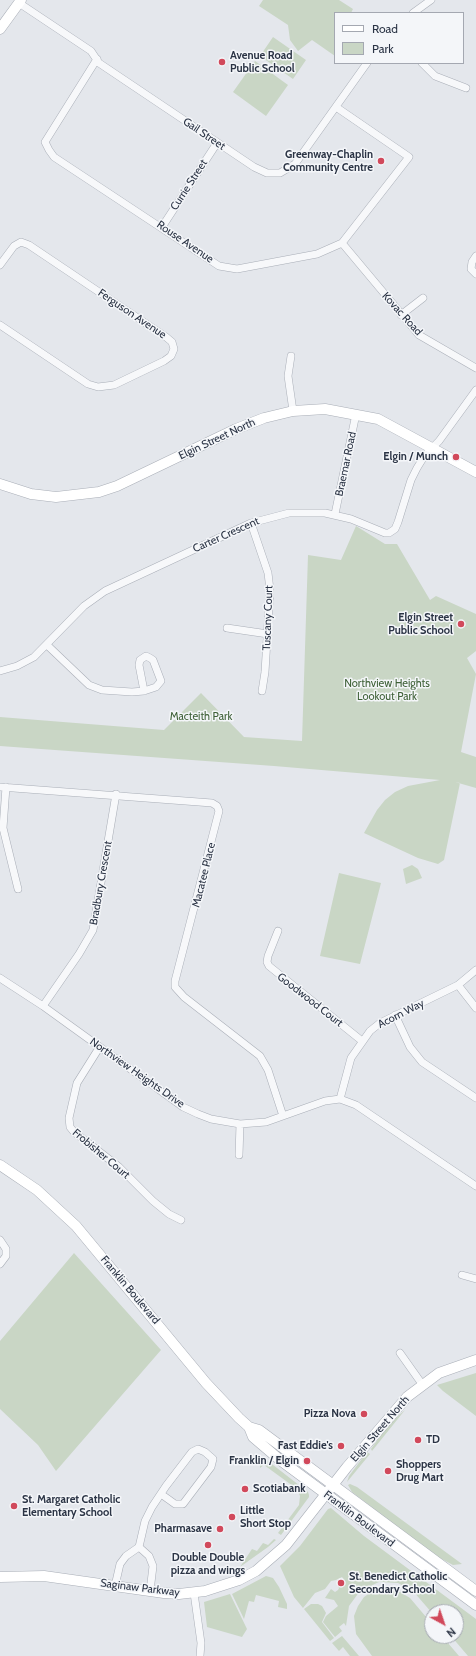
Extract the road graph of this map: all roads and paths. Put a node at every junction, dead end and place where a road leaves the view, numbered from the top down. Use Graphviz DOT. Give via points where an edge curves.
graph roads {
  1 [pos="431,0"];
  2 [pos="20,1"];
  3 [pos="414,12"];
  4 [pos="0,28"];
  5 [pos="97,59"];
  6 [pos="366,64"];
  7 [pos="423,64"];
  8 [pos="466,88"];
  9 [pos="336,107"];
  10 [pos="217,142"];
  11 [pos="162,227"];
  12 [pos="342,243"];
  13 [pos="476,256"];
  14 [pos="0,265"];
  15 [pos="476,274"];
  16 [pos="423,298"];
  17 [pos="401,315"];
  18 [pos="0,325"];
  19 [pos="291,356"];
  20 [pos="476,368"];
  21 [pos="476,390"];
  22 [pos="293,411"];
  23 [pos="356,414"];
  24 [pos="432,448"];
  25 [pos="476,472"];
  26 [pos="0,484"];
  27 [pos="335,514"];
  28 [pos="251,523"];
  29 [pos="227,628"];
  30 [pos="268,634"];
  31 [pos="47,645"];
  32 [pos="0,671"];
  33 [pos="144,691"];
  34 [pos="262,691"];
  35 [pos="3,787"];
  36 [pos="116,794"];
  37 [pos="18,889"];
  38 [pos="278,931"];
  39 [pos="476,970"];
  40 [pos="0,978"];
  41 [pos="458,985"];
  42 [pos="43,1006"];
  43 [pos="476,1008"];
  44 [pos="395,1016"];
  45 [pos="362,1041"];
  46 [pos="100,1048"];
  47 [pos="476,1098"];
  48 [pos="340,1099"];
  49 [pos="283,1116"];
  50 [pos="240,1124"];
  51 [pos="239,1155"];
  52 [pos="0,1165"];
  53 [pos="476,1186"];
  54 [pos="181,1220"];
  55 [pos="0,1240"];
  56 [pos="0,1264"];
  57 [pos="462,1275"];
  58 [pos="476,1279"];
  59 [pos="400,1353"];
  60 [pos="476,1360"];
  61 [pos="422,1384"];
  62 [pos="249,1427"];
  63 [pos="333,1485"];
  64 [pos="161,1494"];
  65 [pos="326,1494"];
  66 [pos="140,1547"];
  67 [pos="0,1577"];
  68 [pos="115,1586"];
  69 [pos="150,1591"];
  70 [pos="476,1591"];
  71 [pos="194,1593"];
  72 [pos="476,1606"];
  73 [pos="200,1656"];
  1 -- 3 [label="street"];
  2 -- 4 [label="street"];
  2 -- 5 [label="street, Gail Street" via="92,51"];
  5 -- 10 [label="street, Gail Street" via="99,63"];
  5 -- 11 [label="street, Rouse Avenue" via="45,142 54,157"];
  6 -- 9 [label="street, Gail Street"];
  7 -- 8 [label="street" via="436,76"];
  9 -- 10 [label="street, Gail Street" via="295,164 280,173 267,173 254,167"];
  9 -- 12 [label="street, Rouse Avenue" via="409,157"];
  10 -- 11 [label="street, Currie Street"];
  11 -- 12 [label="street, Rouse Avenue" via="219,266 238,269 317,254"];
  12 -- 17 [label="street, Kovac Road"];
  13 -- 15 [label="street" via="471,269"];
  14 -- 18 [label="street, Ferguson Avenue" via="14,246 21,242 29,245 166,336 174,349 164,361 114,385 98,388 88,384"];
  16 -- 17 [label="street"];
  17 -- 20 [label="street, Kovac Road" via="419,335"];
  19 -- 22 [label="street" via="288,376"];
  21 -- 24 [label="street"];
  22 -- 23 [label="street, Elgin Street North" via="325,409"];
  22 -- 26 [label="street, Elgin Street North" via="264,418 236,429 143,474 99,492 56,497 31,494"];
  23 -- 24 [label="street, Elgin Street North" via="378,419"];
  23 -- 27 [label="street, Braemar Road"];
  24 -- 25 [label="street, Elgin Street North"];
  24 -- 27 [label="street, Carter Crescent" via="411,480 395,529 385,533"];
  27 -- 28 [label="street, Carter Crescent" via="289,513"];
  28 -- 30 [label="street, Tuscany Court" via="268,573"];
  28 -- 31 [label="street, Carter Crescent" via="105,591 84,606"];
  29 -- 30 [label="street"];
  30 -- 34 [label="street, Tuscany Court"];
  31 -- 32 [label="street, Carter Crescent" via="34,657"];
  31 -- 33 [label="street" via="95,689"];
  33 -- 33 [label="street" via="139,665 140,660 146,656 153,660 161,681 156,687"];
  35 -- 36 [label="street, Macatee Place"];
  35 -- 37 [label="street" via="3,828"];
  36 -- 42 [label="street, Bradbury Crescent" via="93,930"];
  36 -- 49 [label="street, Macatee Place" via="212,802 217,806 219,812 175,988 260,1056 268,1070"];
  38 -- 45 [label="street, Goodwood Court" via="268,956 269,966"];
  39 -- 41 [label="street, Acorn Way"];
  40 -- 42 [label="street, Northview Heights Drive"];
  41 -- 43 [label="street"];
  41 -- 44 [label="street, Acorn Way"];
  42 -- 46 [label="street, Northview Heights Drive"];
  44 -- 45 [label="street, Acorn Way" via="375,1027"];
  44 -- 47 [label="street" via="410,1047 422,1062"];
  45 -- 48 [label="street, Acorn Way" via="347,1068"];
  46 -- 50 [label="street, Northview Heights Drive" via="183,1107 211,1119"];
  46 -- 54 [label="street, Frobisher Court" via="77,1083 69,1118 70,1127 119,1167 153,1201"];
  48 -- 49 [label="street, Northview Heights Drive" via="325,1101"];
  48 -- 53 [label="street" via="356,1105"];
  49 -- 50 [label="street, Northview Heights Drive" via="266,1122"];
  50 -- 51 [label="street"];
  52 -- 62 [label="street, Franklin Boulevard" via="37,1190 76,1226 222,1400"];
  55 -- 56 [label="street" via="6,1249 6,1256"];
  57 -- 58 [label="street"];
  59 -- 61 [label="street"];
  60 -- 61 [label="street, Elgin Street North" via="448,1369"];
  61 -- 63 [label="street, Elgin Street North" via="407,1397"];
  62 -- 63 [label="street, Franklin Boulevard" via="259,1430"];
  62 -- 65 [label="street, Franklin Boulevard" via="253,1437"];
  63 -- 65 [label="street, Saginaw Parkway"];
  63 -- 70 [label="street, Franklin Boulevard"];
  64 -- 64 [label="street" via="192,1452 205,1452 213,1460 212,1467 183,1504 175,1504"];
  64 -- 66 [label="street" via="144,1521"];
  65 -- 71 [label="street, Saginaw Parkway" via="286,1545 256,1571 228,1584"];
  65 -- 72 [label="street, Franklin Boulevard"];
  66 -- 68 [label="street" via="126,1556 120,1564"];
  66 -- 69 [label="street" via="149,1556 153,1566"];
  67 -- 68 [label="street, Saginaw Parkway" via="44,1576"];
  68 -- 69 [label="street, Saginaw Parkway"];
  69 -- 71 [label="street, Saginaw Parkway"];
  71 -- 73 [label="street"];
}
